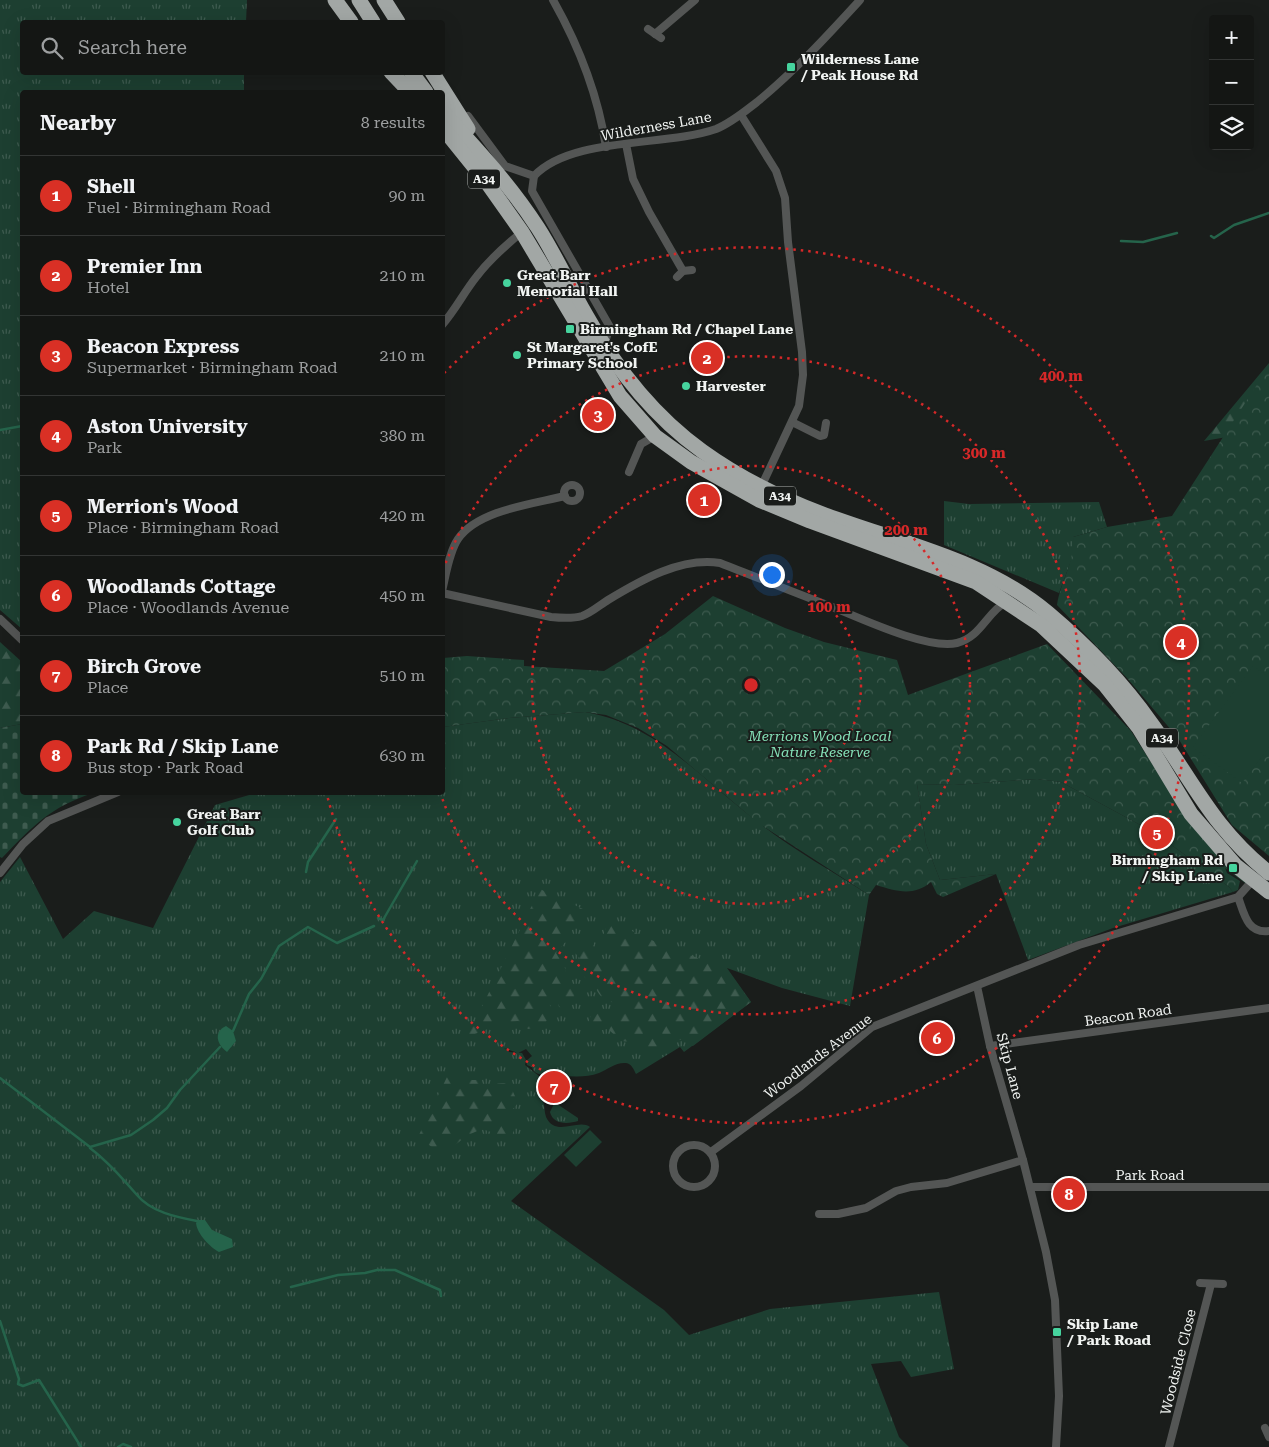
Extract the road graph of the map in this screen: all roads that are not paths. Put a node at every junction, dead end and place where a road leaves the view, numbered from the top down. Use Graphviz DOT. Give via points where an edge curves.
graph roads {
  1 [pos="335,0"];
  2 [pos="351,0"];
  3 [pos="358,0"];
  4 [pos="384,0"];
  5 [pos="553,0"];
  6 [pos="695,0"];
  7 [pos="860,0"];
  8 [pos="350,20"];
  9 [pos="364,20"];
  10 [pos="372,20"];
  11 [pos="397,20"];
  12 [pos="655,34"];
  13 [pos="394,75"];
  14 [pos="403,75"];
  15 [pos="413,75"];
  16 [pos="434,75"];
  17 [pos="408,90"];
  18 [pos="414,90"];
  19 [pos="424,90"];
  20 [pos="444,90"];
  21 [pos="445,91"];
  22 [pos="447,94"];
  23 [pos="740,115"];
  24 [pos="445,118"];
  25 [pos="626,144"];
  26 [pos="606,147"];
  27 [pos="485,156"];
  28 [pos="534,176"];
  29 [pos="522,232"];
  30 [pos="692,270"];
  31 [pos="683,272"];
  32 [pos="676,278"];
  33 [pos="445,322"];
  34 [pos="604,346"];
  35 [pos="628,379"];
  36 [pos="640,394"];
  37 [pos="792,422"];
  38 [pos="826,423"];
  39 [pos="650,432"];
  40 [pos="628,472"];
  41 [pos="761,487"];
  42 [pos="564,496"];
  43 [pos="445,582"];
  44 [pos="445,593"];
  45 [pos="1009,596"];
  46 [pos="0,619"];
  47 [pos="20,638"];
  48 [pos="111,795"];
  49 [pos="0,873"];
  50 [pos="1269,873"];
  51 [pos="1253,880"];
  52 [pos="1269,892"];
  53 [pos="1238,897"];
  54 [pos="1269,932"];
  55 [pos="977,986"];
  56 [pos="1269,1008"];
  57 [pos="990,1046"];
  58 [pos="711,1152"];
  59 [pos="1023,1160"];
  60 [pos="1030,1187"];
  61 [pos="1269,1187"];
  62 [pos="824,1211"];
  63 [pos="1200,1283"];
  64 [pos="1211,1284"];
  65 [pos="1223,1284"];
  66 [pos="1265,1428"];
  67 [pos="1269,1437"];
  68 [pos="1056,1447"];
  69 [pos="1169,1447"];
  1 -- 8 [label="highway"];
  2 -- 9 [label="highway"];
  3 -- 10 [label="highway"];
  4 -- 11 [label="highway"];
  5 -- 26 [label="street" via="575,42 590,81"];
  6 -- 12 [label="street"];
  7 -- 23 [label="street, Wilderness Lane" via="785,79"];
  13 -- 17 [label="highway"];
  14 -- 18 [label="highway"];
  15 -- 19 [label="highway"];
  16 -- 20 [label="highway"];
  21 -- 22 [label="highway"];
  22 -- 24 [label="highway"];
  22 -- 27 [label="highway"];
  22 -- 28 [label="street" via="506,166"];
  23 -- 25 [label="street, Wilderness Lane" via="728,124 700,134"];
  23 -- 37 [label="street" via="776,171 785,198 804,375 799,406"];
  24 -- 27 [label="highway, A34"];
  24 -- 29 [label="highway" via="526,220 527,228"];
  25 -- 26 [label="street, Wilderness Lane"];
  25 -- 31 [label="street" via="633,179"];
  26 -- 28 [label="street, Wilderness Lane" via="562,158 543,166"];
  27 -- 34 [label="highway, A34" via="510,186 539,230"];
  28 -- 34 [label="street" via="532,191 610,327"];
  29 -- 33 [label="street" via="504,246 476,277"];
  29 -- 39 [label="highway, A34" via="620,396"];
  30 -- 31 [label="street"];
  31 -- 32 [label="street"];
  34 -- 35 [label="highway, A34"];
  35 -- 36 [label="highway, A34"];
  35 -- 39 [label="highway" via="626,390"];
  36 -- 39 [label="highway" via="662,429"];
  36 -- 41 [label="highway, A34" via="692,444"];
  37 -- 38 [label="street" via="820,436 824,435"];
  37 -- 41 [label="street"];
  39 -- 40 [label="street"];
  39 -- 45 [label="highway, A34" via="691,462 759,500"];
  41 -- 45 [label="highway, A34" via="818,512 915,545"];
  42 -- 43 [label="street" via="502,511 477,522 458,539"];
  44 -- 45 [label="street" via="568,618 583,615 667,570 690,562 707,561 720,563 881,626 937,644 967,640"];
  45 -- 50 [label="highway, A34" via="1045,610 1113,676 1154,727 1220,826"];
  45 -- 51 [label="highway, A34" via="1105,685 1140,728 1191,814"];
  46 -- 47 [label="street"];
  48 -- 49 [label="street" via="48,821 23,844"];
  51 -- 52 [label="highway, A34"];
  51 -- 53 [label="street"];
  53 -- 54 [label="street" via="1250,926 1257,931"];
  53 -- 55 [label="street" via="1079,945"];
  55 -- 57 [label="street, Skip Lane"];
  55 -- 58 [label="street, Woodlands Avenue" via="872,1027 801,1086"];
  56 -- 57 [label="street, Beacon Road"];
  57 -- 59 [label="street, Skip Lane"];
  58 -- 58 [label="street" via="716,1164 707,1183 694,1187 680,1182 673,1170 678,1151 692,1144"];
  59 -- 60 [label="street, Skip Lane"];
  59 -- 62 [label="street" via="947,1183 904,1189 866,1208 838,1214"];
  60 -- 61 [label="street, Park Road"];
  60 -- 68 [label="street, Skip Lane" via="1055,1300 1059,1396"];
  63 -- 64 [label="street"];
  64 -- 65 [label="street"];
  64 -- 69 [label="street, Woodside Close"];
  66 -- 67 [label="street"];
}
